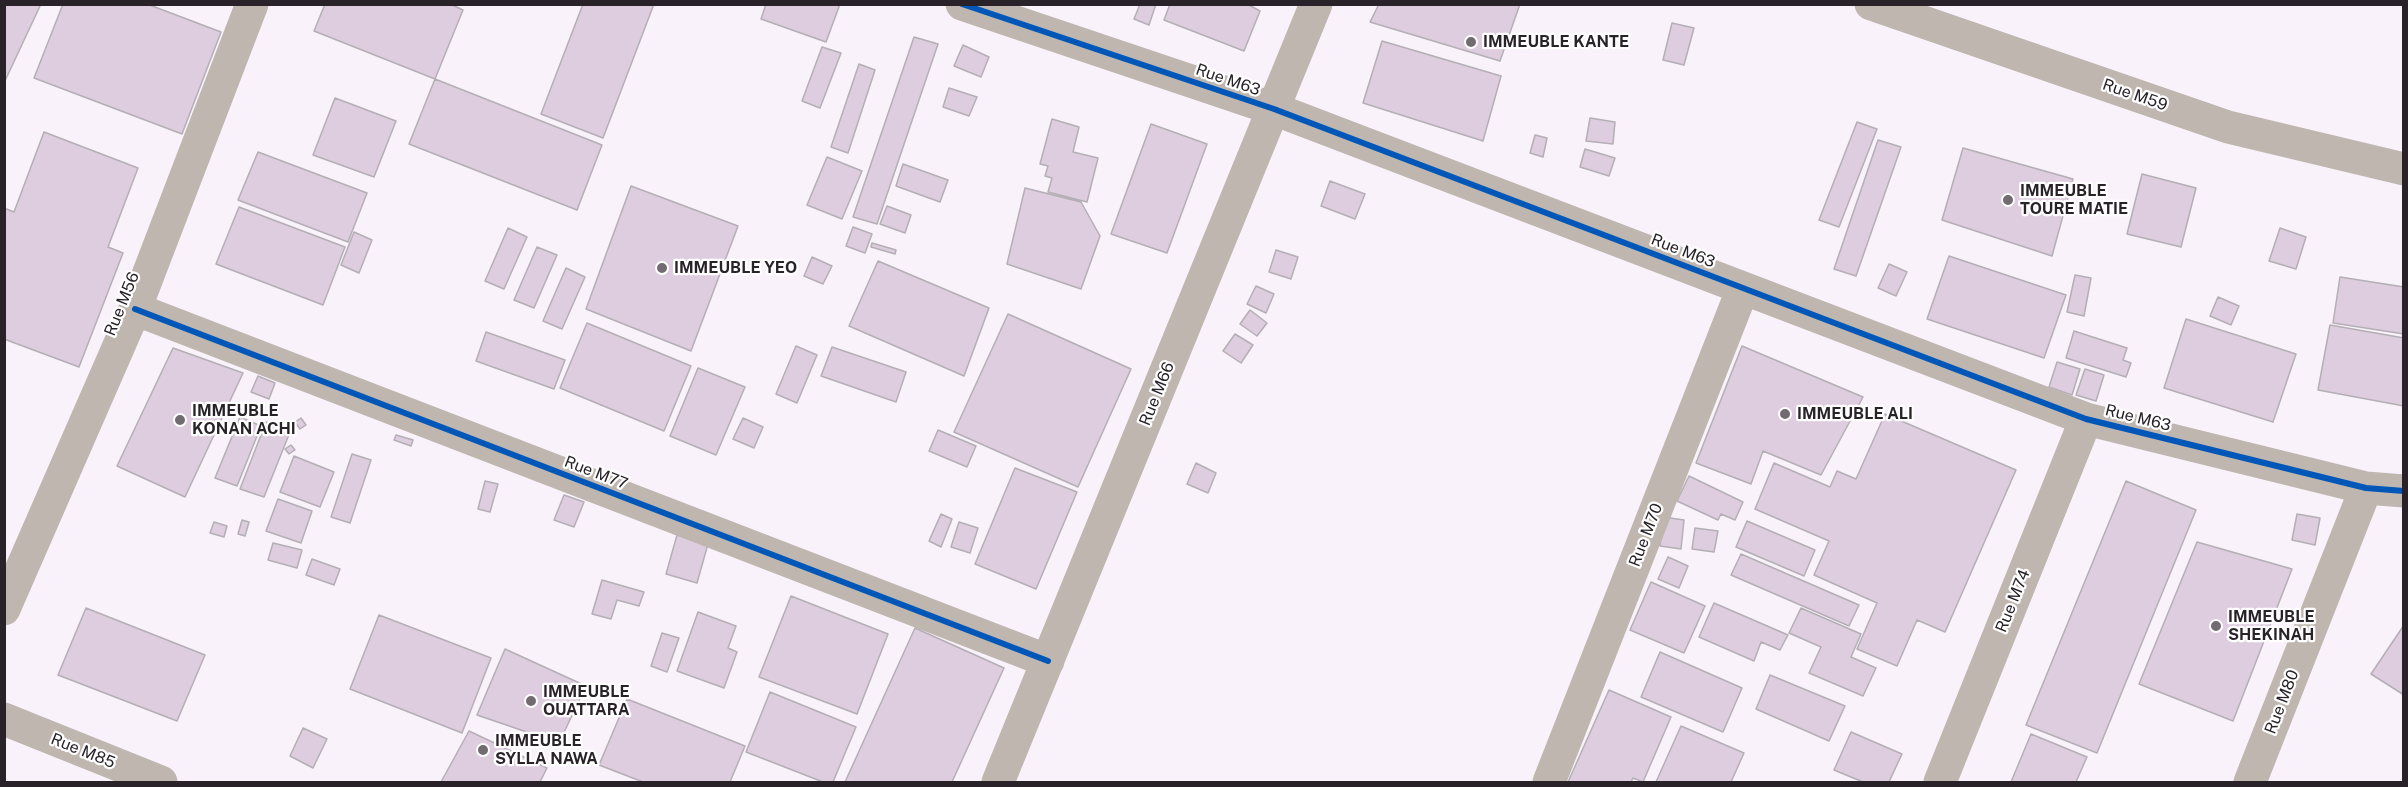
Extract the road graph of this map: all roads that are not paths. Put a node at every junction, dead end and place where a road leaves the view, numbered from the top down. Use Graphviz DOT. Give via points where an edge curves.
graph roads {
  1 [pos="252,4"];
  2 [pos="962,4"];
  3 [pos="1316,4"];
  4 [pos="1871,4"];
  5 [pos="1274,109"];
  6 [pos="2403,169"];
  7 [pos="1743,288"];
  8 [pos="135,309"];
  9 [pos="2086,419"];
  10 [pos="2366,488"];
  11 [pos="2403,491"];
  12 [pos="4,609"];
  13 [pos="1048,661"];
  14 [pos="4,719"];
  15 [pos="161,783"];
  16 [pos="999,783"];
  17 [pos="1549,783"];
  18 [pos="1940,783"];
  19 [pos="2250,783"];
  1 -- 8 [label="street, Rue M56"];
  2 -- 5 [label="street, Rue M63"];
  3 -- 5 [label="street, Rue M66"];
  4 -- 6 [label="street, Rue M59" via="2228,127"];
  5 -- 7 [label="street, Rue M63"];
  5 -- 13 [label="street, Rue M66"];
  7 -- 9 [label="street, Rue M63"];
  7 -- 17 [label="street, Rue M70"];
  8 -- 12 [label="street, Rue M56"];
  8 -- 13 [label="street, Rue M77"];
  9 -- 10 [label="street, Rue M63"];
  9 -- 18 [label="street, Rue M74"];
  10 -- 11 [label="street, Rue M63"];
  10 -- 19 [label="street, Rue M80"];
  13 -- 16 [label="street, Rue M66"];
  14 -- 15 [label="street, Rue M85"];
}
